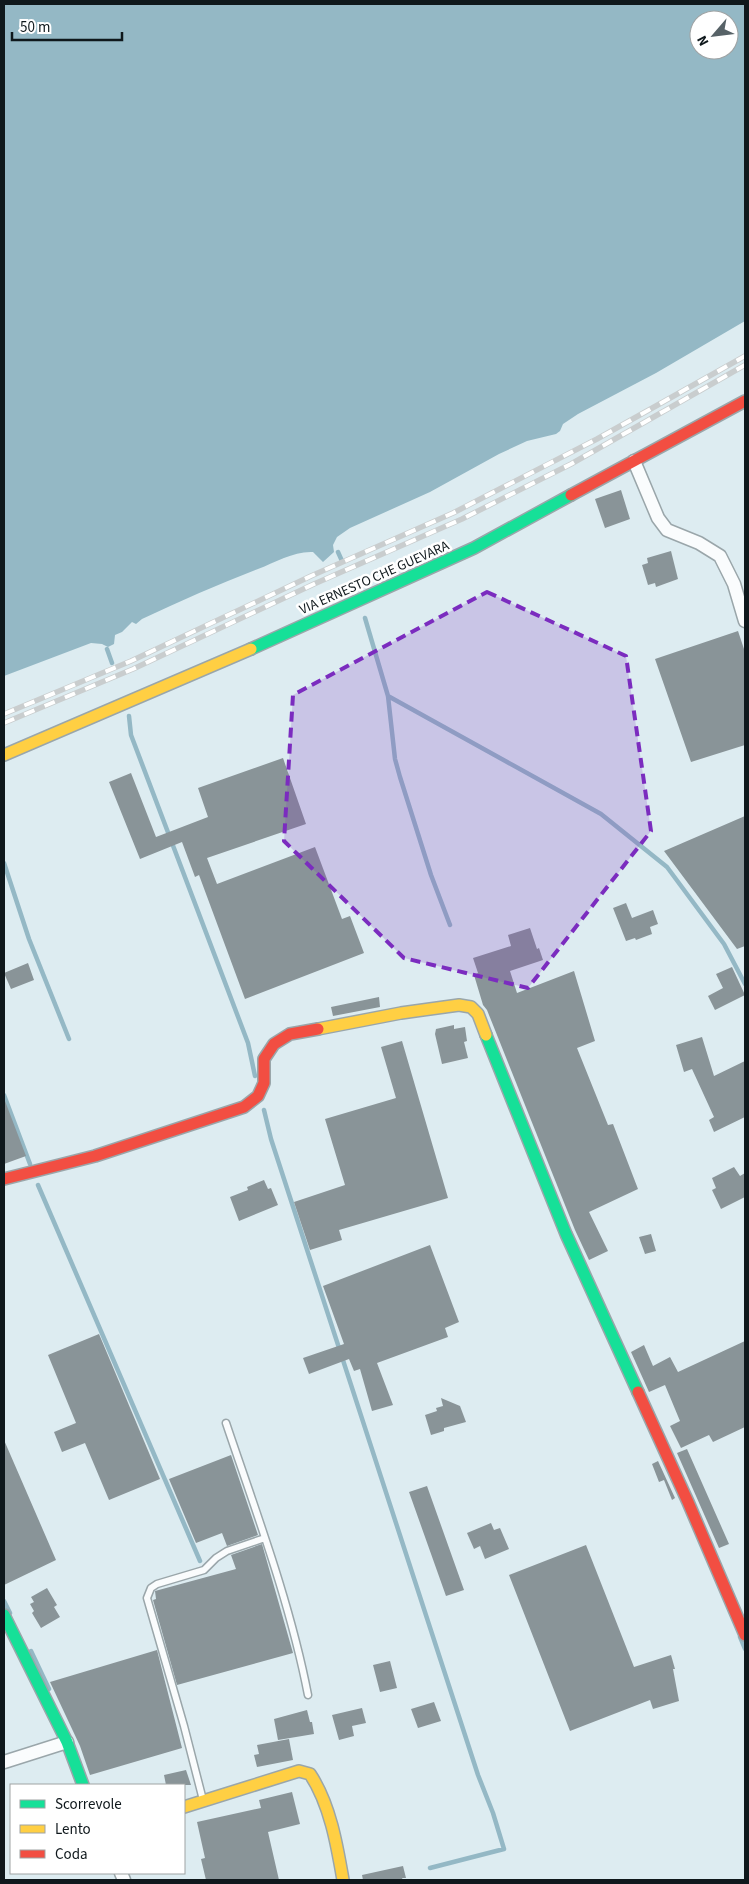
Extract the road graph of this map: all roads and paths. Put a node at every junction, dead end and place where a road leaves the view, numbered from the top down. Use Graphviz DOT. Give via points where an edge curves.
graph roads {
  1 [pos="745,400"];
  2 [pos="634,461"];
  3 [pos="745,621"];
  4 [pos="4,755"];
  5 [pos="4,1179"];
  6 [pos="226,1423"];
  7 [pos="265,1538"];
  8 [pos="4,1614"];
  9 [pos="745,1635"];
  10 [pos="308,1695"];
  11 [pos="67,1742"];
  12 [pos="4,1762"];
  13 [pos="83,1784"];
  14 [pos="203,1800"];
  15 [pos="185,1807"];
  16 [pos="343,1880"];
  1 -- 2 [label="street, VIA ERNESTO CHE GUEVARA"];
  2 -- 3 [label="street" via="666,530 699,543 720,556 734,584"];
  2 -- 4 [label="street, VIA ERNESTO CHE GUEVARA" via="474,548 220,663"];
  5 -- 9 [label="street" via="112,1151 244,1107 258,1096 264,1083 264,1059 274,1044 290,1034 459,1004 471,1007 478,1014 566,1234"];
  6 -- 7 [label="lane"];
  7 -- 10 [label="lane" via="296,1640"];
  7 -- 14 [label="lane" via="228,1551 204,1570 157,1584 151,1588 147,1598"];
  8 -- 11 [label="street"];
  11 -- 12 [label="street"];
  11 -- 13 [label="street"];
  14 -- 15 [label="street"];
  14 -- 16 [label="street" via="299,1772 310,1774 325,1809"];
}
